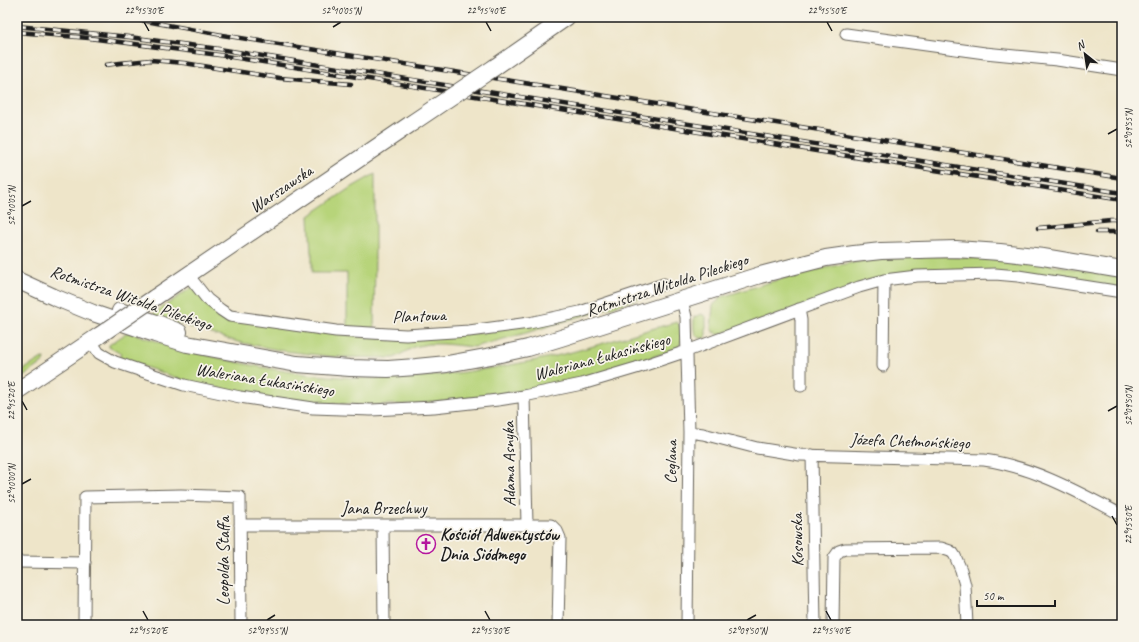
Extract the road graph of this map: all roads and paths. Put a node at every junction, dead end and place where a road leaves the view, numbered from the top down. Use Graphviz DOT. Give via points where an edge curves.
graph roads {
  1 [pos="567,17"];
  2 [pos="846,34"];
  3 [pos="1122,70"];
  4 [pos="1122,270"];
  5 [pos="188,275"];
  6 [pos="884,280"];
  7 [pos="21,282"];
  8 [pos="664,284"];
  9 [pos="1122,292"];
  10 [pos="682,300"];
  11 [pos="799,309"];
  12 [pos="96,338"];
  13 [pos="687,351"];
  14 [pos="883,366"];
  15 [pos="801,386"];
  16 [pos="17,392"];
  17 [pos="524,396"];
  18 [pos="689,432"];
  19 [pos="812,456"];
  20 [pos="1122,515"];
  21 [pos="240,525"];
  22 [pos="383,525"];
  23 [pos="527,525"];
  24 [pos="17,562"];
  25 [pos="85,563"];
  26 [pos="84,625"];
  27 [pos="241,625"];
  28 [pos="384,625"];
  29 [pos="558,625"];
  30 [pos="687,625"];
  31 [pos="815,625"];
  32 [pos="833,625"];
  33 [pos="967,625"];
  1 -- 5 [label="main road, Warszawska, bridge"];
  2 -- 3 [label="street"];
  4 -- 10 [label="main road, Rotmistrza Witolda Pileckiego" via="1000,252 956,249 881,251 795,265"];
  5 -- 8 [label="street, Plantowa" via="207,299 230,316 336,331 406,335 468,331 529,323 580,312"];
  5 -- 12 [label="main road, Warszawska, bridge"];
  6 -- 9 [label="street, Waleriana Łukasińskiego" via="918,276 1007,274"];
  6 -- 11 [label="street, Waleriana Łukasińskiego"];
  6 -- 14 [label="street"];
  7 -- 10 [label="main road, Rotmistrza Witolda Pileckiego" via="130,326 187,344 276,361 350,368 416,368 491,356 528,348"];
  10 -- 13 [label="street, Ceglana" via="686,317"];
  11 -- 13 [label="street, Waleriana Łukasińskiego"];
  11 -- 15 [label="street"];
  12 -- 16 [label="main road, Warszawska"];
  12 -- 17 [label="street, Waleriana Łukasińskiego" via="99,353 114,362 184,385 313,408 371,410 434,407"];
  13 -- 17 [label="street, Waleriana Łukasińskiego" via="582,384"];
  13 -- 18 [label="street, Ceglana"];
  17 -- 23 [label="street, Adama Asnyka"];
  18 -- 19 [label="street, Józefa Chełmońskiego" via="780,453"];
  18 -- 30 [label="street, Ceglana"];
  19 -- 20 [label="street, Józefa Chełmońskiego" via="977,460 1002,463 1030,471 1075,490"];
  19 -- 31 [label="street, Kosowska"];
  21 -- 22 [label="street, Jana Brzechwy"];
  21 -- 25 [label="street, Leopolda Staffa" via="240,497 85,497"];
  21 -- 27 [label="street, Leopolda Staffa"];
  22 -- 23 [label="street, Jana Brzechwy"];
  22 -- 28 [label="street"];
  23 -- 29 [label="street, Adama Asnyka" via="551,525 559,534"];
  24 -- 25 [label="street"];
  25 -- 26 [label="street"];
  32 -- 33 [label="street" via="834,558 839,551 941,548 953,553 961,570 965,585"];
}
